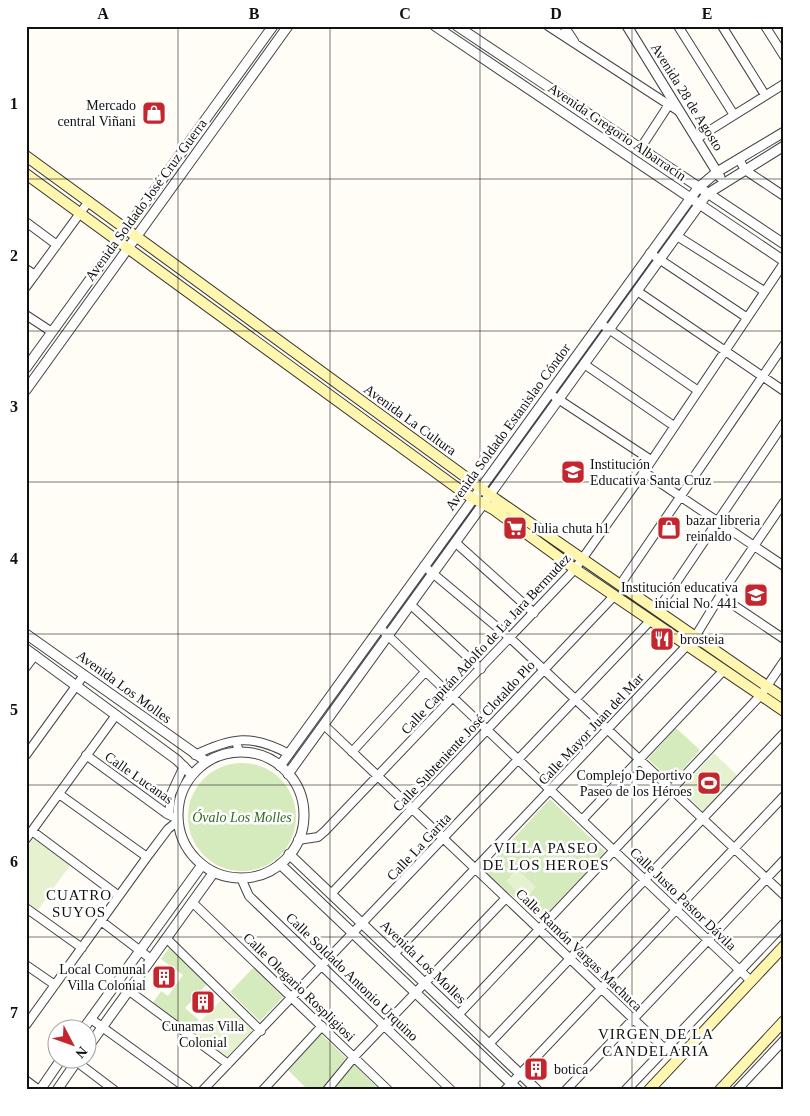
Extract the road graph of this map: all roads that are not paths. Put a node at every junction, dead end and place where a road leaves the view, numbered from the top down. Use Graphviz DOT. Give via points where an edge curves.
graph roads {
  1 [pos="273,26"];
  2 [pos="288,26"];
  3 [pos="435,26"];
  4 [pos="457,26"];
  5 [pos="548,26"];
  6 [pos="564,26"];
  7 [pos="626,26"];
  8 [pos="678,26"];
  9 [pos="722,26"];
  10 [pos="765,26"];
  11 [pos="576,45"];
  12 [pos="784,56"];
  13 [pos="784,84"];
  14 [pos="765,95"];
  15 [pos="668,106"];
  16 [pos="680,112"];
  17 [pos="734,115"];
  18 [pos="784,132"];
  19 [pos="696,139"];
  20 [pos="784,146"];
  21 [pos="640,148"];
  22 [pos="26,156"];
  23 [pos="738,159"];
  24 [pos="745,170"];
  25 [pos="717,172"];
  26 [pos="26,174"];
  27 [pos="724,183"];
  28 [pos="698,188"];
  29 [pos="707,194"];
  30 [pos="784,196"];
  31 [pos="690,198"];
  32 [pos="89,201"];
  33 [pos="700,204"];
  34 [pos="80,212"];
  35 [pos="26,222"];
  36 [pos="127,228"];
  37 [pos="137,236"];
  38 [pos="677,236"];
  39 [pos="119,240"];
  40 [pos="57,244"];
  41 [pos="784,244"];
  42 [pos="129,247"];
  43 [pos="650,253"];
  44 [pos="659,260"];
  45 [pos="784,262"];
  46 [pos="26,269"];
  47 [pos="35,275"];
  48 [pos="26,287"];
  49 [pos="637,291"];
  50 [pos="764,291"];
  51 [pos="26,315"];
  52 [pos="746,317"];
  53 [pos="600,323"];
  54 [pos="609,330"];
  55 [pos="52,332"];
  56 [pos="784,345"];
  57 [pos="724,350"];
  58 [pos="308,362"];
  59 [pos="584,364"];
  60 [pos="26,368"];
  61 [pos="300,372"];
  62 [pos="763,377"];
  63 [pos="26,390"];
  64 [pos="697,390"];
  65 [pos="784,391"];
  66 [pos="550,393"];
  67 [pos="559,399"];
  68 [pos="784,423"];
  69 [pos="674,426"];
  70 [pos="651,460"];
  71 [pos="644,472"];
  72 [pos="481,488"];
  73 [pos="681,497"];
  74 [pos="474,498"];
  75 [pos="487,499"];
  76 [pos="784,502"];
  77 [pos="717,522"];
  78 [pos="456,542"];
  79 [pos="754,546"];
  80 [pos="582,559"];
  81 [pos="424,566"];
  82 [pos="784,566"];
  83 [pos="575,569"];
  84 [pos="434,573"];
  85 [pos="620,585"];
  86 [pos="614,596"];
  87 [pos="720,596"];
  88 [pos="411,605"];
  89 [pos="657,611"];
  90 [pos="534,613"];
  91 [pos="651,620"];
  92 [pos="380,628"];
  93 [pos="26,634"];
  94 [pos="388,636"];
  95 [pos="510,638"];
  96 [pos="784,639"];
  97 [pos="691,641"];
  98 [pos="26,650"];
  99 [pos="35,656"];
  100 [pos="784,661"];
  101 [pos="26,667"];
  102 [pos="481,669"];
  103 [pos="544,670"];
  104 [pos="724,670"];
  105 [pos="425,672"];
  106 [pos="84,675"];
  107 [pos="76,686"];
  108 [pos="764,691"];
  109 [pos="453,698"];
  110 [pos="784,698"];
  111 [pos="575,700"];
  112 [pos="784,711"];
  113 [pos="116,715"];
  114 [pos="324,725"];
  115 [pos="487,730"];
  116 [pos="607,730"];
  117 [pos="784,733"];
  118 [pos="236,741"];
  119 [pos="239,752"];
  120 [pos="352,752"];
  121 [pos="289,754"];
  122 [pos="26,755"];
  123 [pos="195,755"];
  124 [pos="86,756"];
  125 [pos="518,760"];
  126 [pos="639,760"];
  127 [pos="207,762"];
  128 [pos="184,766"];
  129 [pos="280,766"];
  130 [pos="288,774"];
  131 [pos="192,775"];
  132 [pos="379,777"];
  133 [pos="550,790"];
  134 [pos="670,790"];
  135 [pos="59,794"];
  136 [pos="784,796"];
  137 [pos="412,809"];
  138 [pos="175,818"];
  139 [pos="582,820"];
  140 [pos="702,820"];
  141 [pos="32,831"];
  142 [pos="26,839"];
  143 [pos="444,839"];
  144 [pos="298,840"];
  145 [pos="734,849"];
  146 [pos="614,850"];
  147 [pos="289,854"];
  148 [pos="147,857"];
  149 [pos="784,860"];
  150 [pos="280,864"];
  151 [pos="202,865"];
  152 [pos="475,869"];
  153 [pos="214,872"];
  154 [pos="241,878"];
  155 [pos="766,879"];
  156 [pos="645,880"];
  157 [pos="331,894"];
  158 [pos="784,895"];
  159 [pos="119,896"];
  160 [pos="506,898"];
  161 [pos="192,902"];
  162 [pos="26,908"];
  163 [pos="676,909"];
  164 [pos="101,921"];
  165 [pos="363,924"];
  166 [pos="784,924"];
  167 [pos="539,929"];
  168 [pos="354,934"];
  169 [pos="166,938"];
  170 [pos="708,940"];
  171 [pos="784,946"];
  172 [pos="82,948"];
  173 [pos="140,950"];
  174 [pos="394,954"];
  175 [pos="151,959"];
  176 [pos="570,959"];
  177 [pos="26,965"];
  178 [pos="323,966"];
  179 [pos="740,971"];
  180 [pos="751,981"];
  181 [pos="425,984"];
  182 [pos="55,985"];
  183 [pos="601,988"];
  184 [pos="128,990"];
  185 [pos="416,993"];
  186 [pos="292,998"];
  187 [pos="458,1015"];
  188 [pos="92,1018"];
  189 [pos="633,1018"];
  190 [pos="784,1021"];
  191 [pos="98,1023"];
  192 [pos="27,1024"];
  193 [pos="102,1026"];
  194 [pos="322,1026"];
  195 [pos="384,1026"];
  196 [pos="261,1030"];
  197 [pos="98,1032"];
  198 [pos="784,1040"];
  199 [pos="489,1044"];
  200 [pos="665,1049"];
  201 [pos="354,1057"];
  202 [pos="228,1064"];
  203 [pos="55,1068"];
  204 [pos="72,1068"];
  205 [pos="88,1068"];
  206 [pos="520,1074"];
  207 [pos="26,1081"];
  208 [pos="511,1088"];
  209 [pos="39,1090"];
  210 [pos="57,1090"];
  211 [pos="114,1090"];
  212 [pos="189,1090"];
  213 [pos="203,1090"];
  214 [pos="263,1090"];
  215 [pos="327,1090"];
  216 [pos="388,1090"];
  217 [pos="451,1090"];
  218 [pos="537,1090"];
  219 [pos="566,1090"];
  220 [pos="626,1090"];
  221 [pos="649,1090"];
  222 [pos="720,1090"];
  223 [pos="737,1090"];
  1 -- 36 [label="street, Avenida Soldado José Cruz Guerra"];
  2 -- 37 [label="street, Avenida Soldado José Cruz Guerra"];
  3 -- 31 [label="street, Avenida Gregorio Albarracín"];
  4 -- 21 [label="street, Avenida Gregorio Albarracín"];
  5 -- 11 [label="street"];
  6 -- 11 [label="street"];
  7 -- 16 [label="street, Avenida 28 de Agosto"];
  8 -- 17 [label="street"];
  9 -- 14 [label="street"];
  10 -- 12 [label="street"];
  11 -- 15 [label="street"];
  13 -- 14 [label="street"];
  14 -- 17 [label="street"];
  15 -- 16 [label="street"];
  15 -- 21 [label="street"];
  16 -- 19 [label="street, Avenida 28 de Agosto"];
  17 -- 19 [label="street"];
  18 -- 23 [label="street, Avenida Soldado Estanislao Cóndor"];
  19 -- 25 [label="street, Avenida 28 de Agosto"];
  20 -- 24 [label="street, Avenida Soldado Estanislao Cóndor"];
  21 -- 28 [label="street, Avenida Gregorio Albarracín"];
  22 -- 32 [label="main road, Avenida La Cultura"];
  23 -- 24 [label="street"];
  23 -- 25 [label="street, Avenida Soldado Estanislao Cóndor"];
  24 -- 27 [label="street, Avenida Soldado Estanislao Cóndor"];
  24 -- 30 [label="street"];
  25 -- 27 [label="street, Avenida 28 de Agosto"];
  25 -- 28 [label="street, Avenida Soldado Estanislao Cóndor"];
  26 -- 34 [label="main road, Avenida La Cultura"];
  27 -- 29 [label="street, Avenida Soldado Estanislao Cóndor"];
  28 -- 29 [label="street, Avenida Gregorio Albarracín"];
  28 -- 31 [label="street, Avenida Soldado Estanislao Cóndor"];
  29 -- 33 [label="street, Avenida Soldado Estanislao Cóndor"];
  29 -- 41 [label="street, Avenida Gregorio Albarracín"];
  31 -- 33 [label="street, Avenida Gregorio Albarracín"];
  31 -- 43 [label="street, Avenida Soldado Estanislao Cóndor"];
  32 -- 34 [label="street"];
  32 -- 36 [label="main road, Avenida La Cultura"];
  33 -- 38 [label="street, Avenida Soldado Estanislao Cóndor"];
  33 -- 45 [label="street, Avenida Gregorio Albarracín"];
  34 -- 39 [label="main road, Avenida La Cultura"];
  34 -- 40 [label="street"];
  35 -- 40 [label="street"];
  36 -- 37 [label="main road, Avenida La Cultura"];
  36 -- 39 [label="street, Avenida Soldado José Cruz Guerra"];
  37 -- 42 [label="street, Avenida Soldado José Cruz Guerra"];
  37 -- 58 [label="main road, Avenida La Cultura"];
  38 -- 44 [label="street, Avenida Soldado Estanislao Cóndor"];
  38 -- 50 [label="street"];
  39 -- 42 [label="main road, Avenida La Cultura"];
  39 -- 55 [label="street, Avenida Soldado José Cruz Guerra"];
  40 -- 47 [label="street"];
  42 -- 61 [label="main road, Avenida La Cultura"];
  42 -- 63 [label="street, Avenida Soldado José Cruz Guerra"];
  43 -- 44 [label="street"];
  43 -- 53 [label="street, Avenida Soldado Estanislao Cóndor"];
  44 -- 49 [label="street, Avenida Soldado Estanislao Cóndor"];
  44 -- 52 [label="street"];
  45 -- 50 [label="street, Calle Capitán Adolfo de La Jara Bermudez"];
  46 -- 47 [label="street"];
  47 -- 48 [label="street"];
  49 -- 54 [label="street, Avenida Soldado Estanislao Cóndor"];
  49 -- 57 [label="street"];
  50 -- 52 [label="street, Calle Capitán Adolfo de La Jara Bermudez"];
  51 -- 55 [label="street"];
  52 -- 57 [label="street, Calle Capitán Adolfo de La Jara Bermudez"];
  53 -- 54 [label="street"];
  53 -- 66 [label="street, Avenida Soldado Estanislao Cóndor"];
  54 -- 59 [label="street, Avenida Soldado Estanislao Cóndor"];
  54 -- 64 [label="street"];
  55 -- 60 [label="street, Avenida Soldado José Cruz Guerra"];
  56 -- 62 [label="street"];
  57 -- 62 [label="street"];
  57 -- 64 [label="street, Calle Capitán Adolfo de La Jara Bermudez"];
  58 -- 61 [label="main road"];
  58 -- 72 [label="main road, Avenida La Cultura"];
  59 -- 67 [label="street, Avenida Soldado Estanislao Cóndor"];
  59 -- 69 [label="street"];
  61 -- 74 [label="main road, Avenida La Cultura"];
  62 -- 65 [label="street"];
  62 -- 73 [label="street"];
  64 -- 69 [label="street, Calle Capitán Adolfo de La Jara Bermudez"];
  66 -- 67 [label="street"];
  66 -- 72 [label="street, Avenida Soldado Estanislao Cóndor"];
  67 -- 70 [label="street"];
  67 -- 75 [label="street, Avenida Soldado Estanislao Cóndor"];
  68 -- 77 [label="street"];
  69 -- 70 [label="street, Calle Capitán Adolfo de La Jara Bermudez"];
  70 -- 71 [label="street, Calle Capitán Adolfo de La Jara Bermudez"];
  71 -- 73 [label="street"];
  71 -- 80 [label="street, Calle Capitán Adolfo de La Jara Bermudez"];
  72 -- 74 [label="street, Avenida Soldado Estanislao Cóndor"];
  72 -- 75 [label="main road, Avenida La Cultura"];
  73 -- 77 [label="street"];
  73 -- 85 [label="street"];
  74 -- 75 [label="main road, Avenida La Cultura"];
  74 -- 81 [label="street, Avenida Soldado Estanislao Cóndor"];
  75 -- 78 [label="street, Avenida Soldado Estanislao Cóndor"];
  75 -- 80 [label="main road, Avenida La Cultura"];
  75 -- 83 [label="main road, Avenida La Cultura"];
  76 -- 79 [label="street, Calle Mayor Juan del Mar"];
  77 -- 79 [label="street"];
  77 -- 89 [label="street"];
  78 -- 84 [label="street, Avenida Soldado Estanislao Cóndor"];
  78 -- 90 [label="street"];
  79 -- 82 [label="street"];
  79 -- 87 [label="street, Calle Mayor Juan del Mar"];
  80 -- 83 [label="street, Calle Capitán Adolfo de La Jara Bermudez"];
  80 -- 85 [label="main road, Avenida La Cultura"];
  81 -- 84 [label="street"];
  81 -- 92 [label="street, Avenida Soldado Estanislao Cóndor"];
  83 -- 86 [label="main road, Avenida La Cultura"];
  83 -- 90 [label="street, Calle Capitán Adolfo de La Jara Bermudez"];
  84 -- 88 [label="street, Avenida Soldado Estanislao Cóndor"];
  84 -- 95 [label="street"];
  85 -- 89 [label="main road, Avenida La Cultura"];
  86 -- 91 [label="main road, Avenida La Cultura"];
  86 -- 103 [label="street, Calle Subteniente José Clotaldo Plo"];
  87 -- 96 [label="street"];
  87 -- 97 [label="street, Calle Mayor Juan del Mar"];
  88 -- 94 [label="street, Avenida Soldado Estanislao Cóndor"];
  88 -- 102 [label="street"];
  89 -- 97 [label="main road, Avenida La Cultura"];
  90 -- 95 [label="street, Calle Capitán Adolfo de La Jara Bermudez"];
  91 -- 97 [label="main road, Avenida La Cultura"];
  91 -- 111 [label="street, Calle La Garita"];
  92 -- 94 [label="street, Calle Justo Pastor Dávila"];
  92 -- 121 [label="street, Avenida Soldado Estanislao Cóndor"];
  93 -- 106 [label="street, Avenida Los Molles"];
  94 -- 105 [label="street, Calle Justo Pastor Dávila"];
  94 -- 114 [label="street, Avenida Soldado Estanislao Cóndor"];
  95 -- 102 [label="street, Calle Capitán Adolfo de La Jara Bermudez"];
  95 -- 103 [label="street"];
  97 -- 104 [label="main road, Avenida La Cultura"];
  97 -- 108 [label="main road, Avenida La Cultura"];
  97 -- 116 [label="street, Calle Mayor Juan del Mar"];
  98 -- 99 [label="street, Avenida Los Molles"];
  99 -- 101 [label="street"];
  99 -- 107 [label="street, Avenida Los Molles"];
  100 -- 108 [label="street"];
  102 -- 109 [label="street, Calle Capitán Adolfo de La Jara Bermudez"];
  103 -- 111 [label="street"];
  103 -- 115 [label="street, Calle Subteniente José Clotaldo Plo"];
  104 -- 108 [label="main road, Avenida La Cultura"];
  104 -- 126 [label="street"];
  105 -- 109 [label="street, Calle Justo Pastor Dávila"];
  105 -- 120 [label="street"];
  106 -- 107 [label="street"];
  106 -- 123 [label="street, Avenida Los Molles"];
  107 -- 113 [label="street, Avenida Los Molles"];
  107 -- 122 [label="street"];
  108 -- 110 [label="main road, Avenida La Cultura"];
  108 -- 112 [label="main road, Avenida La Cultura"];
  108 -- 134 [label="street"];
  109 -- 115 [label="street, Calle Justo Pastor Dávila"];
  109 -- 132 [label="street, Calle Capitán Adolfo de La Jara Bermudez"];
  111 -- 116 [label="street"];
  111 -- 125 [label="street, Calle La Garita"];
  113 -- 124 [label="street"];
  113 -- 128 [label="street, Avenida Los Molles"];
  114 -- 120 [label="street, Calle Ramón Vargas Machuca"];
  114 -- 130 [label="street, Avenida Soldado Estanislao Cóndor"];
  115 -- 125 [label="street, Calle Justo Pastor Dávila"];
  115 -- 137 [label="street, Calle Subteniente José Clotaldo Plo"];
  116 -- 126 [label="street"];
  116 -- 133 [label="street, Calle Mayor Juan del Mar"];
  117 -- 140 [label="street"];
  118 -- 119 [label="street"];
  118 -- 121 [label="street" via="268,743"];
  118 -- 123 [label="street" via="219,744"];
  119 -- 127 [label="street"];
  119 -- 129 [label="street" via="254,754"];
  120 -- 132 [label="street, Calle Ramón Vargas Machuca"];
  121 -- 129 [label="street, Avenida Soldado Estanislao Cóndor"];
  123 -- 127 [label="street, Avenida Los Molles"];
  124 -- 135 [label="street"];
  124 -- 138 [label="street, Calle Lucanas"];
  125 -- 133 [label="street, Calle Justo Pastor Dávila"];
  125 -- 143 [label="street, Calle La Garita"];
  126 -- 134 [label="street"];
  126 -- 139 [label="street"];
  127 -- 131 [label="street"];
  128 -- 131 [label="street, Avenida Los Molles"];
  128 -- 138 [label="street" via="171,794"];
  129 -- 130 [label="street"];
  130 -- 144 [label="street" via="303,805 303,823"];
  131 -- 138 [label="street" via="181,796"];
  132 -- 137 [label="street, Calle Ramón Vargas Machuca"];
  132 -- 144 [label="street, Calle Capitán Adolfo de La Jara Bermudez" via="318,837"];
  133 -- 139 [label="street, Calle Justo Pastor Dávila"];
  133 -- 152 [label="street, Calle Mayor Juan del Mar"];
  134 -- 140 [label="street"];
  134 -- 146 [label="street"];
  135 -- 141 [label="street"];
  135 -- 148 [label="street"];
  136 -- 145 [label="street"];
  137 -- 143 [label="street, Calle Ramón Vargas Machuca"];
  137 -- 157 [label="street, Calle Subteniente José Clotaldo Plo"];
  138 -- 148 [label="street"];
  138 -- 151 [label="street" via="186,845"];
  139 -- 146 [label="street, Calle Justo Pastor Dávila"];
  140 -- 145 [label="street"];
  140 -- 156 [label="street"];
  141 -- 142 [label="street"];
  141 -- 159 [label="street"];
  143 -- 152 [label="street, Calle Ramón Vargas Machuca"];
  143 -- 165 [label="street, Calle La Garita"];
  144 -- 147 [label="street"];
  145 -- 155 [label="street"];
  145 -- 163 [label="street"];
  146 -- 156 [label="street, Calle Justo Pastor Dávila"];
  146 -- 167 [label="street"];
  147 -- 150 [label="street"];
  147 -- 157 [label="street, Avenida Los Molles"];
  148 -- 159 [label="street"];
  149 -- 155 [label="street"];
  150 -- 154 [label="street" via="264,873"];
  150 -- 168 [label="street, Avenida Los Molles"];
  151 -- 153 [label="street"];
  151 -- 173 [label="street"];
  152 -- 160 [label="street, Calle Ramón Vargas Machuca"];
  152 -- 174 [label="street, Calle Mayor Juan del Mar"];
  153 -- 154 [label="street"];
  153 -- 161 [label="street"];
  154 -- 178 [label="street, Calle Soldado Antonio Urquino" via="249,896"];
  155 -- 158 [label="street"];
  155 -- 170 [label="street"];
  156 -- 163 [label="street, Calle Justo Pastor Dávila"];
  156 -- 176 [label="street"];
  157 -- 165 [label="street, Avenida Los Molles"];
  159 -- 164 [label="street"];
  160 -- 167 [label="street, Calle Ramón Vargas Machuca"];
  160 -- 181 [label="street"];
  161 -- 169 [label="street"];
  161 -- 186 [label="street, Calle Olegario Rospligiosi"];
  162 -- 172 [label="street"];
  163 -- 170 [label="street, Calle Justo Pastor Dávila"];
  163 -- 183 [label="street"];
  164 -- 172 [label="street"];
  164 -- 173 [label="street"];
  165 -- 168 [label="street, Calle La Garita"];
  165 -- 174 [label="street, Avenida Los Molles"];
  166 -- 179 [label="street"];
  167 -- 176 [label="street, Calle Ramón Vargas Machuca"];
  167 -- 187 [label="street"];
  168 -- 178 [label="street, Calle La Garita"];
  168 -- 185 [label="street, Avenida Los Molles"];
  169 -- 175 [label="street"];
  169 -- 196 [label="street"];
  170 -- 179 [label="street, Calle Justo Pastor Dávila"];
  170 -- 189 [label="street"];
  171 -- 180 [label="main road"];
  172 -- 182 [label="street"];
  173 -- 175 [label="street"];
  173 -- 188 [label="street"];
  174 -- 181 [label="street, Avenida Los Molles"];
  175 -- 184 [label="street"];
  176 -- 183 [label="street, Calle Ramón Vargas Machuca"];
  176 -- 199 [label="street"];
  177 -- 182 [label="street"];
  178 -- 186 [label="street, Calle La Garita"];
  178 -- 195 [label="street, Calle Soldado Antonio Urquino"];
  179 -- 180 [label="street, Calle Justo Pastor Dávila"];
  179 -- 200 [label="street"];
  180 -- 221 [label="main road"];
  181 -- 185 [label="street"];
  181 -- 187 [label="street, Avenida Los Molles"];
  182 -- 192 [label="street"];
  183 -- 189 [label="street, Calle Ramón Vargas Machuca"];
  183 -- 206 [label="street"];
  184 -- 193 [label="street"];
  184 -- 202 [label="street"];
  185 -- 195 [label="street"];
  185 -- 208 [label="street, Avenida Los Molles"];
  186 -- 194 [label="street, Calle Olegario Rospligiosi"];
  186 -- 196 [label="street, Calle La Garita"];
  187 -- 199 [label="street, Avenida Los Molles"];
  189 -- 200 [label="street, Calle Ramón Vargas Machuca"];
  189 -- 219 [label="street"];
  190 -- 222 [label="main road"];
  191 -- 193 [label="street"];
  193 -- 197 [label="street"];
  193 -- 212 [label="street"];
  194 -- 201 [label="street, Calle Olegario Rospligiosi"];
  194 -- 214 [label="street"];
  195 -- 201 [label="street"];
  195 -- 217 [label="street, Calle Soldado Antonio Urquino"];
  196 -- 202 [label="street, Calle La Garita"];
  198 -- 223 [label="street"];
  199 -- 206 [label="street, Avenida Los Molles"];
  200 -- 220 [label="street"];
  201 -- 215 [label="street"];
  201 -- 216 [label="street, Calle Olegario Rospligiosi"];
  202 -- 213 [label="street, Calle La Garita"];
  203 -- 209 [label="street"];
  204 -- 210 [label="street"];
  205 -- 211 [label="street"];
  206 -- 208 [label="street"];
  206 -- 218 [label="street, Avenida Los Molles"];
  207 -- 209 [label="street"];
}
